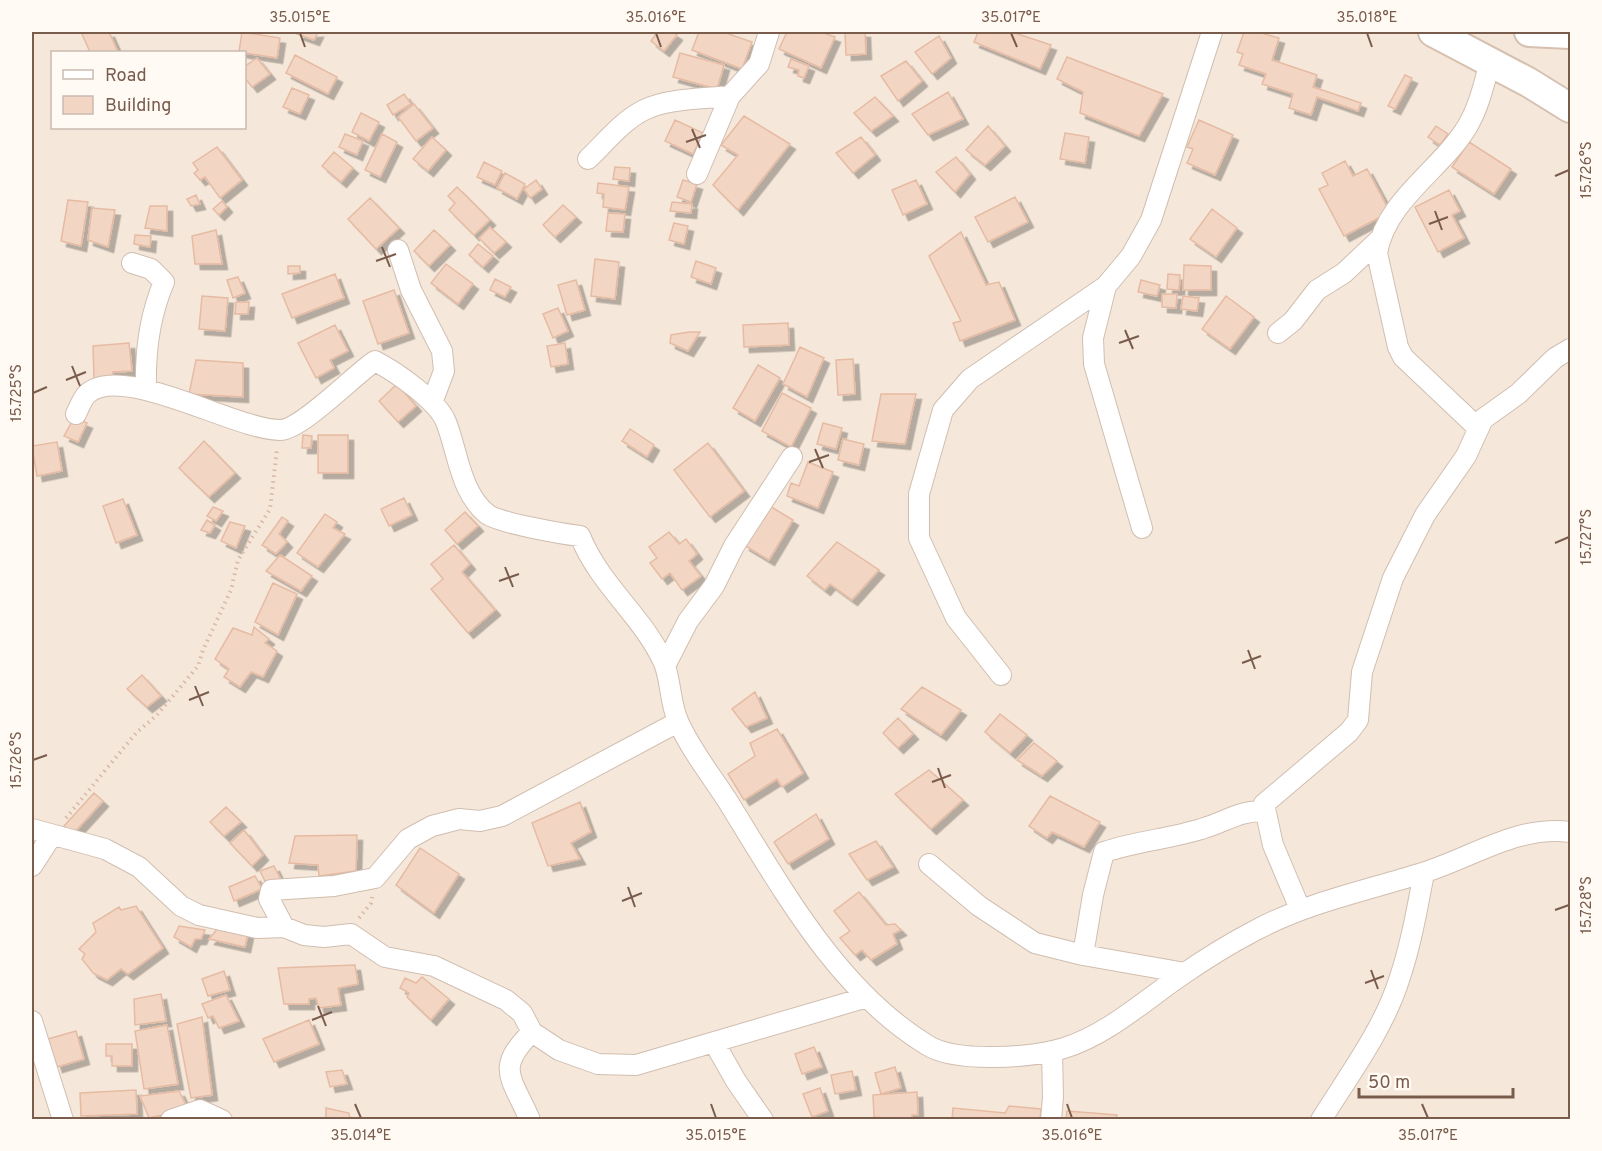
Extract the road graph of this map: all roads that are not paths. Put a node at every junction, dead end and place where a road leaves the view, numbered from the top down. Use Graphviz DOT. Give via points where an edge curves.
graph roads {
  1 [pos="769,32"];
  2 [pos="1212,32"];
  3 [pos="1433,32"];
  4 [pos="1529,32"];
  5 [pos="1570,34"];
  6 [pos="1490,62"];
  7 [pos="730,96"];
  8 [pos="1570,108"];
  9 [pos="588,159"];
  10 [pos="697,174"];
  11 [pos="1380,239"];
  12 [pos="398,250"];
  13 [pos="132,263"];
  14 [pos="1106,286"];
  15 [pos="1278,333"];
  16 [pos="1570,349"];
  17 [pos="146,388"];
  18 [pos="433,400"];
  19 [pos="76,414"];
  20 [pos="1478,428"];
  21 [pos="792,457"];
  22 [pos="1142,528"];
  23 [pos="665,666"];
  24 [pos="1001,675"];
  25 [pos="678,722"];
  26 [pos="1264,811"];
  27 [pos="32,829"];
  28 [pos="1570,832"];
  29 [pos="52,835"];
  30 [pos="929,864"];
  31 [pos="32,866"];
  32 [pos="1424,873"];
  33 [pos="1300,909"];
  34 [pos="284,927"];
  35 [pos="1083,955"];
  36 [pos="1185,973"];
  37 [pos="864,998"];
  38 [pos="32,1021"];
  39 [pos="532,1032"];
  40 [pos="715,1044"];
  41 [pos="1052,1051"];
  42 [pos="63,1119"];
  43 [pos="171,1119"];
  44 [pos="222,1119"];
  45 [pos="530,1119"];
  46 [pos="763,1119"];
  47 [pos="1051,1119"];
  48 [pos="1321,1119"];
  1 -- 7 [label="street" via="759,64"];
  2 -- 14 [label="street" via="1151,220 1131,256"];
  3 -- 6 [label="main road"];
  4 -- 5 [label="main road"];
  6 -- 8 [label="main road"];
  6 -- 11 [label="street" via="1468,126 1397,208"];
  7 -- 9 [label="street" via="655,105 628,120"];
  7 -- 10 [label="street"];
  11 -- 15 [label="street" via="1344,273 1317,290 1293,321"];
  11 -- 20 [label="street" via="1379,261 1403,357"];
  12 -- 18 [label="street" via="411,290 442,351 444,371"];
  13 -- 17 [label="street" via="151,269 164,282 149,333"];
  14 -- 22 [label="street" via="1093,338 1094,364"];
  14 -- 24 [label="street" via="970,379 943,410 919,494 919,538 934,573 956,618"];
  16 -- 20 [label="street" via="1490,413"];
  17 -- 18 [label="street" via="279,430 305,420 375,361"];
  17 -- 19 [label="street" via="99,387 86,395"];
  18 -- 23 [label="street" via="446,422 471,494 488,514 540,530 580,536 611,591 640,624"];
  20 -- 26 [label="street" via="1466,456 1425,515 1400,560 1362,672 1358,720 1349,732 1270,797"];
  21 -- 23 [label="street" via="734,546 714,586 688,621"];
  23 -- 25 [label="street"];
  25 -- 34 [label="street" via="502,816 480,821 459,819 432,826 408,839 375,878 334,886 271,890 269,900"];
  25 -- 37 [label="street" via="767,866"];
  26 -- 33 [label="street" via="1273,845"];
  26 -- 35 [label="street" via="1243,811 1199,830 1104,852"];
  27 -- 29 [label="street"];
  28 -- 32 [label="street" via="1551,829 1530,833"];
  29 -- 31 [label="street"];
  29 -- 34 [label="street" via="105,849 139,867 181,906 199,915 257,928"];
  30 -- 35 [label="street" via="978,906 1035,943"];
  32 -- 33 [label="street"];
  32 -- 48 [label="street" via="1412,939 1399,982 1379,1027"];
  33 -- 36 [label="street" via="1254,931"];
  34 -- 39 [label="street" via="304,935 351,934 385,957 434,966 506,1000 522,1013"];
  35 -- 36 [label="street"];
  36 -- 41 [label="street" via="1097,1032"];
  37 -- 40 [label="street"];
  37 -- 41 [label="street" via="929,1047 999,1057"];
  38 -- 42 [label="street"];
  39 -- 40 [label="street" via="559,1050 616,1066 636,1065"];
  39 -- 45 [label="street" via="509,1059 509,1071"];
  40 -- 46 [label="street"];
  41 -- 47 [label="street"];
  43 -- 44 [label="street" via="200,1110"];
}
